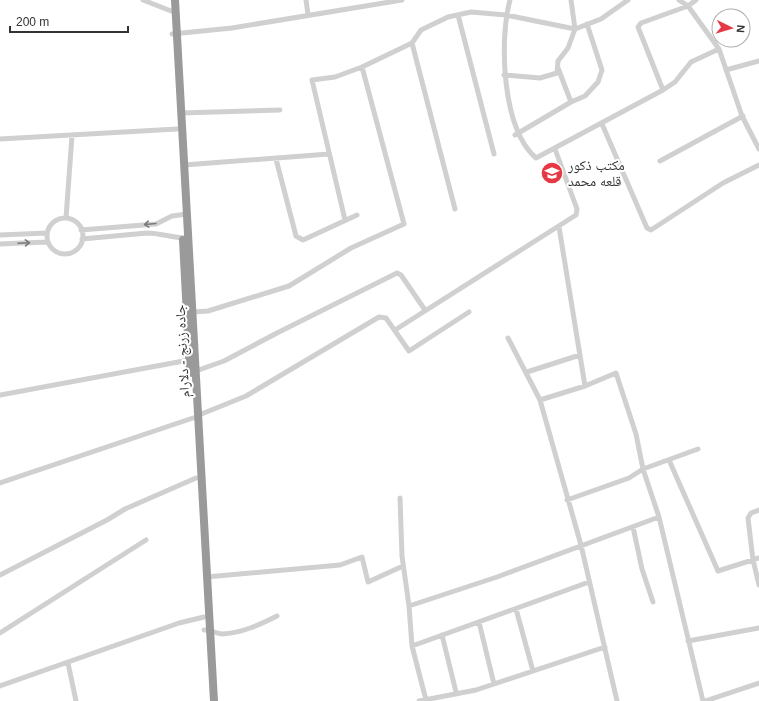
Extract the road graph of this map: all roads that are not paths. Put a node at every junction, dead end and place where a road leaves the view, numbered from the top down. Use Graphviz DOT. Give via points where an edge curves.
graph roads {
  1 [pos="143,0"];
  2 [pos="170,0"];
  3 [pos="175,0"];
  4 [pos="306,0"];
  5 [pos="362,0"];
  6 [pos="402,0"];
  7 [pos="510,0"];
  8 [pos="571,0"];
  9 [pos="628,0"];
  10 [pos="679,0"];
  11 [pos="696,0"];
  12 [pos="688,6"];
  13 [pos="363,7"];
  14 [pos="171,11"];
  15 [pos="308,15"];
  16 [pos="458,15"];
  17 [pos="506,15"];
  18 [pos="587,24"];
  19 [pos="575,29"];
  20 [pos="174,34"];
  21 [pos="412,43"];
  22 [pos="718,50"];
  23 [pos="759,61"];
  24 [pos="362,67"];
  25 [pos="558,68"];
  26 [pos="726,70"];
  27 [pos="504,75"];
  28 [pos="663,90"];
  29 [pos="571,102"];
  30 [pos="280,110"];
  31 [pos="181,113"];
  32 [pos="743,116"];
  33 [pos="602,124"];
  34 [pos="177,129"];
  35 [pos="517,134"];
  36 [pos="72,136"];
  37 [pos="0,139"];
  38 [pos="555,149"];
  39 [pos="759,149"];
  40 [pos="329,154"];
  41 [pos="494,154"];
  42 [pos="276,159"];
  43 [pos="660,161"];
  44 [pos="184,165"];
  45 [pos="759,165"];
  46 [pos="455,209"];
  47 [pos="184,214"];
  48 [pos="357,215"];
  49 [pos="66,218"];
  50 [pos="345,220"];
  51 [pos="559,227"];
  52 [pos="81,230"];
  53 [pos="47,233"];
  54 [pos="0,235"];
  55 [pos="185,238"];
  56 [pos="82,239"];
  57 [pos="47,242"];
  58 [pos="0,244"];
  59 [pos="425,310"];
  60 [pos="192,312"];
  61 [pos="469,312"];
  62 [pos="395,330"];
  63 [pos="508,338"];
  64 [pos="580,355"];
  65 [pos="189,360"];
  66 [pos="193,372"];
  67 [pos="527,372"];
  68 [pos="585,386"];
  69 [pos="0,395"];
  70 [pos="540,400"];
  71 [pos="196,417"];
  72 [pos="698,449"];
  73 [pos="669,460"];
  74 [pos="643,469"];
  75 [pos="196,478"];
  76 [pos="0,482"];
  77 [pos="400,498"];
  78 [pos="567,500"];
  79 [pos="759,510"];
  80 [pos="659,517"];
  81 [pos="633,527"];
  82 [pos="146,540"];
  83 [pos="581,544"];
  84 [pos="759,558"];
  85 [pos="752,560"];
  86 [pos="403,566"];
  87 [pos="0,575"];
  88 [pos="758,575"];
  89 [pos="206,577"];
  90 [pos="589,582"];
  91 [pos="759,585"];
  92 [pos="653,602"];
  93 [pos="409,606"];
  94 [pos="516,609"];
  95 [pos="277,616"];
  96 [pos="204,617"];
  97 [pos="479,622"];
  98 [pos="759,628"];
  99 [pos="207,629"];
  100 [pos="0,633"];
  101 [pos="442,635"];
  102 [pos="688,641"];
  103 [pos="412,646"];
  104 [pos="605,647"];
  105 [pos="68,662"];
  106 [pos="533,671"];
  107 [pos="759,683"];
  108 [pos="494,684"];
  109 [pos="0,686"];
  110 [pos="456,692"];
  111 [pos="426,700"];
  112 [pos="76,701"];
  113 [pos="209,701"];
  114 [pos="214,701"];
  115 [pos="419,701"];
  116 [pos="617,701"];
  117 [pos="704,701"];
  1 -- 14 [label="street"];
  2 -- 14 [label="highway, جاده زرنج - دلارام"];
  3 -- 20 [label="highway, جاده زرنج - دلارام"];
  4 -- 15 [label="street"];
  5 -- 13 [label="street"];
  6 -- 13 [label="street"];
  7 -- 17 [label="street"];
  8 -- 19 [label="street"];
  9 -- 18 [label="street" via="601,19"];
  10 -- 12 [label="street"];
  11 -- 12 [label="street"];
  12 -- 22 [label="street"];
  12 -- 28 [label="street" via="641,23 638,27"];
  13 -- 15 [label="street"];
  14 -- 20 [label="highway, جاده زرنج - دلارام"];
  15 -- 20 [label="street" via="232,28"];
  16 -- 17 [label="street" via="471,12"];
  16 -- 21 [label="street" via="421,30"];
  16 -- 41 [label="street"];
  17 -- 19 [label="street"];
  17 -- 27 [label="street"];
  18 -- 19 [label="street"];
  18 -- 29 [label="street" via="602,70 598,82 585,96"];
  19 -- 25 [label="street" via="568,48 558,61"];
  20 -- 31 [label="highway, جاده زرنج - دلارام"];
  20 -- 34 [label="highway, جاده زرنج - دلارام"];
  21 -- 24 [label="street"];
  21 -- 46 [label="street"];
  22 -- 26 [label="street"];
  22 -- 28 [label="street" via="691,62 675,82"];
  23 -- 26 [label="street"];
  24 -- 40 [label="street" via="335,77 312,80"];
  24 -- 60 [label="street" via="404,224 351,248 289,286 208,311"];
  25 -- 27 [label="street" via="556,73 540,78"];
  25 -- 29 [label="street"];
  26 -- 32 [label="street"];
  27 -- 35 [label="street"];
  28 -- 33 [label="street"];
  29 -- 35 [label="street"];
  30 -- 31 [label="street"];
  31 -- 44 [label="highway, جاده زرنج - دلارام"];
  32 -- 39 [label="street"];
  32 -- 43 [label="street"];
  33 -- 38 [label="street"];
  33 -- 45 [label="street" via="647,228 651,230 723,183"];
  34 -- 36 [label="street"];
  34 -- 47 [label="highway, جاده زرنج - دلارام"];
  35 -- 38 [label="street" via="536,158"];
  36 -- 37 [label="street"];
  36 -- 49 [label="street"];
  38 -- 51 [label="street" via="578,212"];
  40 -- 42 [label="street" via="297,155"];
  40 -- 50 [label="street"];
  42 -- 44 [label="street"];
  42 -- 50 [label="street" via="296,236 303,240"];
  44 -- 47 [label="highway, جاده زرنج - دلارام"];
  47 -- 52 [label="street, one-way" via="172,216 156,224"];
  47 -- 55 [label="highway, جاده زرنج - دلارام"];
  48 -- 50 [label="street"];
  49 -- 52 [label="street" via="74,221"];
  49 -- 53 [label="street" via="50,225"];
  51 -- 59 [label="street"];
  51 -- 64 [label="street"];
  52 -- 56 [label="street"];
  53 -- 54 [label="street"];
  53 -- 57 [label="street"];
  55 -- 56 [label="street" via="147,233"];
  55 -- 60 [label="highway, جاده زرنج - دلارام"];
  55 -- 65 [label="highway, جاده زرنج - دلارام"];
  56 -- 57 [label="street" via="76,251 68,255 59,254"];
  58 -- 57 [label="street, one-way"];
  59 -- 62 [label="street"];
  59 -- 66 [label="street" via="398,273 224,362"];
  60 -- 66 [label="highway, جاده زرنج - دلارام"];
  61 -- 62 [label="street" via="409,351"];
  62 -- 71 [label="street" via="386,318 379,317 246,396"];
  63 -- 67 [label="street"];
  64 -- 67 [label="street"];
  64 -- 68 [label="street"];
  65 -- 66 [label="highway, جاده زرنج - دلارام"];
  65 -- 69 [label="street"];
  66 -- 71 [label="highway, جاده زرنج - دلارام"];
  67 -- 70 [label="street"];
  68 -- 70 [label="street"];
  68 -- 74 [label="street" via="616,373 636,434"];
  70 -- 78 [label="street"];
  71 -- 75 [label="highway, جاده زرنج - دلارام"];
  71 -- 76 [label="street"];
  71 -- 89 [label="highway, جاده زرنج - دلارام"];
  72 -- 73 [label="street"];
  73 -- 74 [label="street"];
  73 -- 85 [label="street" via="718,571"];
  74 -- 78 [label="street" via="629,478"];
  74 -- 80 [label="street"];
  75 -- 87 [label="street" via="125,509"];
  75 -- 96 [label="highway, جاده زرنج - دلارام"];
  77 -- 86 [label="street"];
  78 -- 83 [label="street"];
  79 -- 85 [label="street" via="751,513 748,518"];
  80 -- 81 [label="street"];
  80 -- 102 [label="street"];
  81 -- 83 [label="street"];
  81 -- 92 [label="street" via="642,569"];
  82 -- 100 [label="street"];
  83 -- 90 [label="street"];
  83 -- 93 [label="street" via="497,577"];
  84 -- 85 [label="street"];
  85 -- 88 [label="street"];
  86 -- 89 [label="street" via="368,582 362,557 340,565"];
  86 -- 93 [label="street"];
  88 -- 91 [label="street"];
  89 -- 99 [label="highway, جاده زرنج - دلارام"];
  90 -- 94 [label="street"];
  90 -- 104 [label="street"];
  93 -- 103 [label="street"];
  94 -- 97 [label="street"];
  94 -- 106 [label="street"];
  95 -- 99 [label="street" via="248,629 220,634"];
  96 -- 99 [label="highway, جاده زرنج - دلارام"];
  96 -- 105 [label="street" via="179,622"];
  97 -- 101 [label="street"];
  97 -- 108 [label="street"];
  98 -- 102 [label="street"];
  99 -- 113 [label="highway, جاده زرنج - دلارام"];
  99 -- 114 [label="highway, جاده زرنج - دلارام"];
  101 -- 103 [label="street"];
  101 -- 110 [label="street"];
  102 -- 117 [label="street"];
  103 -- 111 [label="street"];
  104 -- 106 [label="street"];
  104 -- 116 [label="street"];
  105 -- 109 [label="street"];
  105 -- 112 [label="street"];
  106 -- 108 [label="street"];
  107 -- 117 [label="street"];
  108 -- 110 [label="street" via="476,690"];
  110 -- 111 [label="street"];
  111 -- 115 [label="street"];
}
